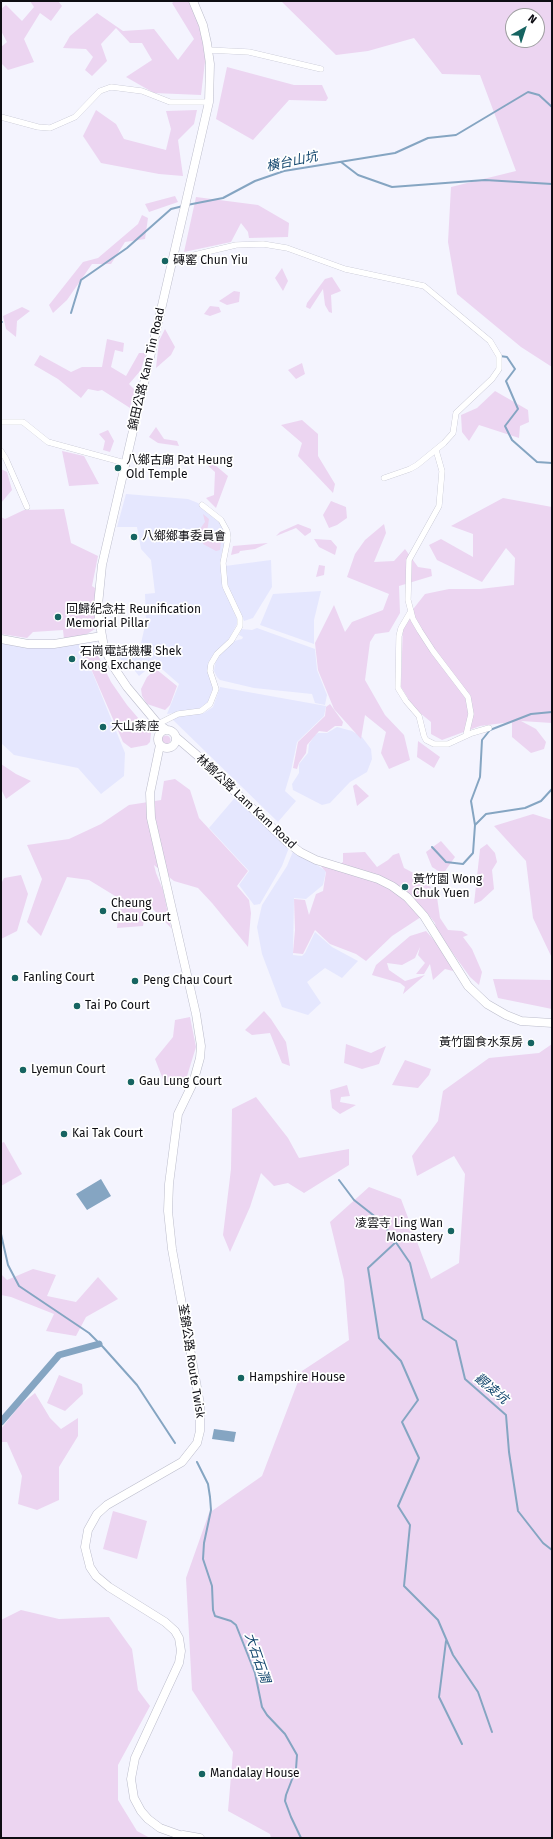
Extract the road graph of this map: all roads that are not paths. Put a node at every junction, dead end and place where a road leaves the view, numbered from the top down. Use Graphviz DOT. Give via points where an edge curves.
graph roads {
  1 [pos="193,1"];
  2 [pos="208,50"];
  3 [pos="321,69"];
  4 [pos="209,102"];
  5 [pos="1,118"];
  6 [pos="173,260"];
  7 [pos="1,422"];
  8 [pos="436,450"];
  9 [pos="1,451"];
  10 [pos="125,463"];
  11 [pos="384,478"];
  12 [pos="202,505"];
  13 [pos="27,507"];
  14 [pos="411,611"];
  15 [pos="102,636"];
  16 [pos="1,639"];
  17 [pos="158,724"];
  18 [pos="489,728"];
  19 [pos="164,732"];
  20 [pos="466,735"];
  21 [pos="176,741"];
  22 [pos="163,747"];
  23 [pos="552,1023"];
  24 [pos="184,1836"];
  25 [pos="200,1838"];
  1 -- 2 [label="main road, 錦田公路 Kam Tin Road" via="203,26"];
  2 -- 3 [label="street" via="249,52"];
  2 -- 4 [label="main road, 錦田公路 Kam Tin Road"];
  4 -- 5 [label="street" via="170,102 142,91 111,87 100,91 75,117 50,128"];
  4 -- 6 [label="main road, 錦田公路 Kam Tin Road"];
  6 -- 8 [label="street" via="236,245 263,244 296,250 346,269 424,286 484,336 500,360 497,373 458,410 453,433"];
  6 -- 10 [label="main road, 錦田公路 Kam Tin Road"];
  7 -- 10 [label="street" via="23,422 48,442"];
  8 -- 11 [label="street" via="410,469"];
  8 -- 14 [label="street" via="442,471 439,506 409,560 407,586"];
  9 -- 13 [label="street"];
  10 -- 15 [label="main road, 錦田公路 Kam Tin Road" via="101,574 98,612"];
  12 -- 17 [label="street" via="221,520 227,531 223,563 225,586 240,618 240,626 211,664 210,671 216,689 208,707 201,711 178,714"];
  14 -- 20 [label="street" via="413,619 433,651 468,697 471,714"];
  14 -- 20 [label="street" via="399,636 398,688 419,716 424,736 430,742 448,744"];
  15 -- 16 [label="main road" via="44,645"];
  15 -- 17 [label="main road, 錦田公路 Kam Tin Road" via="108,656 120,679"];
  17 -- 19 [label="main road, 錦田公路 Kam Tin Road"];
  18 -- 20 [label="street"];
  19 -- 21 [label="main road" via="173,732"];
  19 -- 22 [label="main road" via="158,739"];
  21 -- 22 [label="main road" via="172,748"];
  21 -- 23 [label="main road, 林錦公路 Lam Kam Road" via="198,756 300,852 316,860 378,879 403,893 424,916 468,986 487,1004 521,1021"];
  22 -- 24 [label="main road, 荃錦公路 Route Twisk" via="158,757 150,793 151,818 201,1046 197,1070 178,1114 168,1211 172,1249 200,1404 200,1431 197,1443 182,1462 107,1505 97,1514 88,1530 85,1547 88,1563 96,1576 166,1622 179,1638 179,1663 135,1758 131,1779 134,1798 148,1819 160,1828"];
  24 -- 25 [label="main road, 荃錦公路 Route Twisk"];
}
